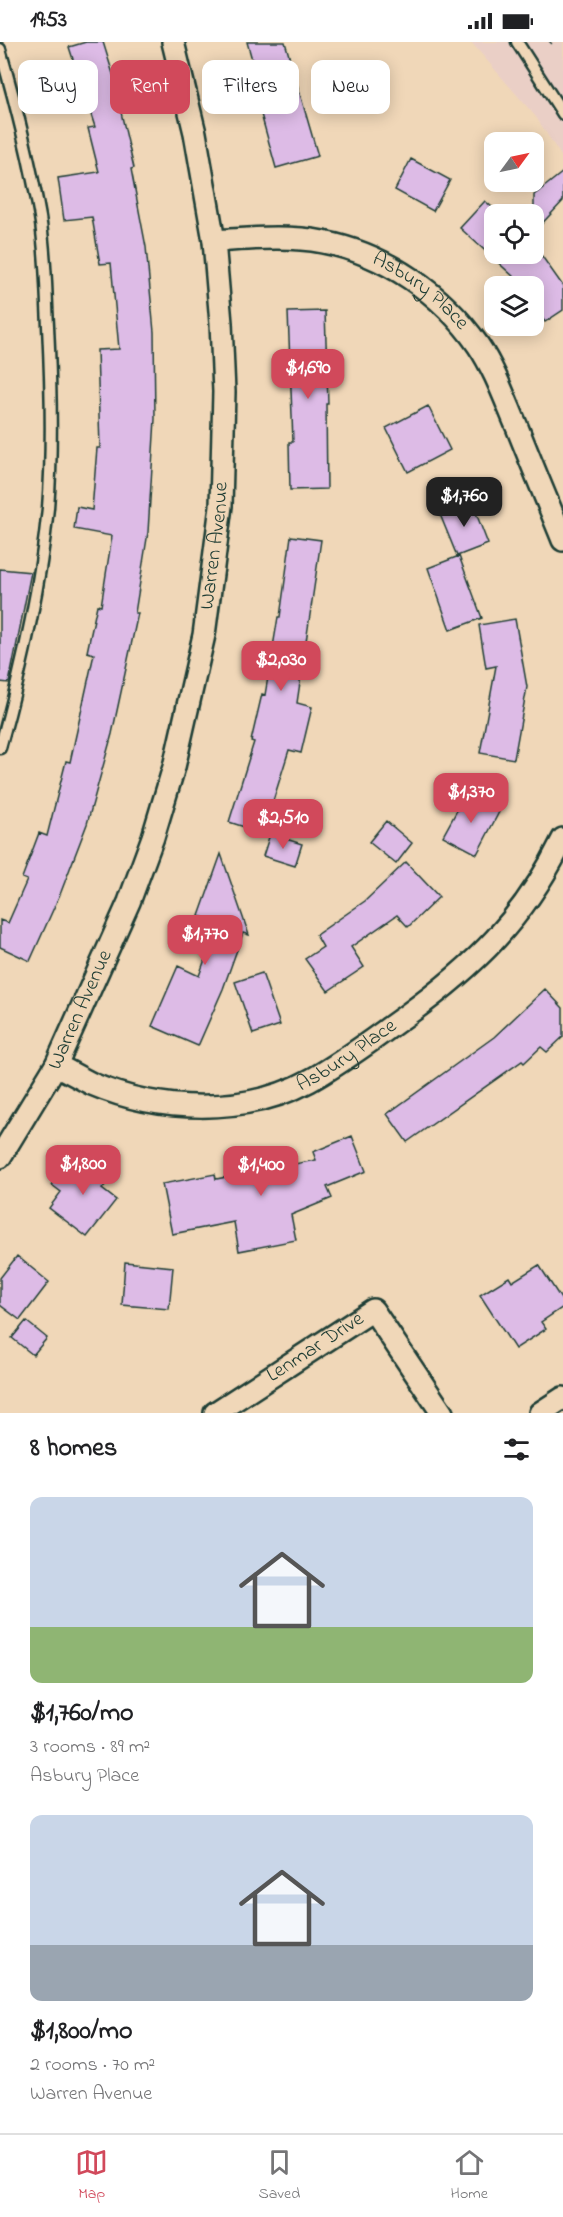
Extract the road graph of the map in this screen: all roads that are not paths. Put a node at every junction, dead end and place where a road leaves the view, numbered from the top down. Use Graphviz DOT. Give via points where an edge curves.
graph roads {
  1 [pos="174,42"];
  2 [pos="517,42"];
  3 [pos="0,49"];
  4 [pos="563,114"];
  5 [pos="214,241"];
  6 [pos="563,540"];
  7 [pos="0,748"];
  8 [pos="563,839"];
  9 [pos="56,1065"];
  10 [pos="0,1157"];
  11 [pos="563,1398"];
  12 [pos="215,1413"];
  13 [pos="442,1413"];
  14 [pos="540,1413"];
  1 -- 5 [label="street, Warren Avenue"];
  2 -- 4 [label="lane"];
  3 -- 7 [label="lane" via="22,127 40,220 51,444 40,574"];
  5 -- 6 [label="street, Asbury Place" via="285,238 358,251 392,267 437,300 478,345 495,373"];
  5 -- 9 [label="street, Warren Avenue" via="224,450 221,506 204,635 174,767 153,837 129,902"];
  8 -- 9 [label="street, Asbury Place" via="530,897 474,963 439,992 308,1081 276,1095 197,1107 127,1095 93,1084"];
  9 -- 10 [label="street, Warren Avenue"];
  11 -- 14 [label="street"];
  12 -- 13 [label="street, Lenmar Drive" via="373,1310"];
}
